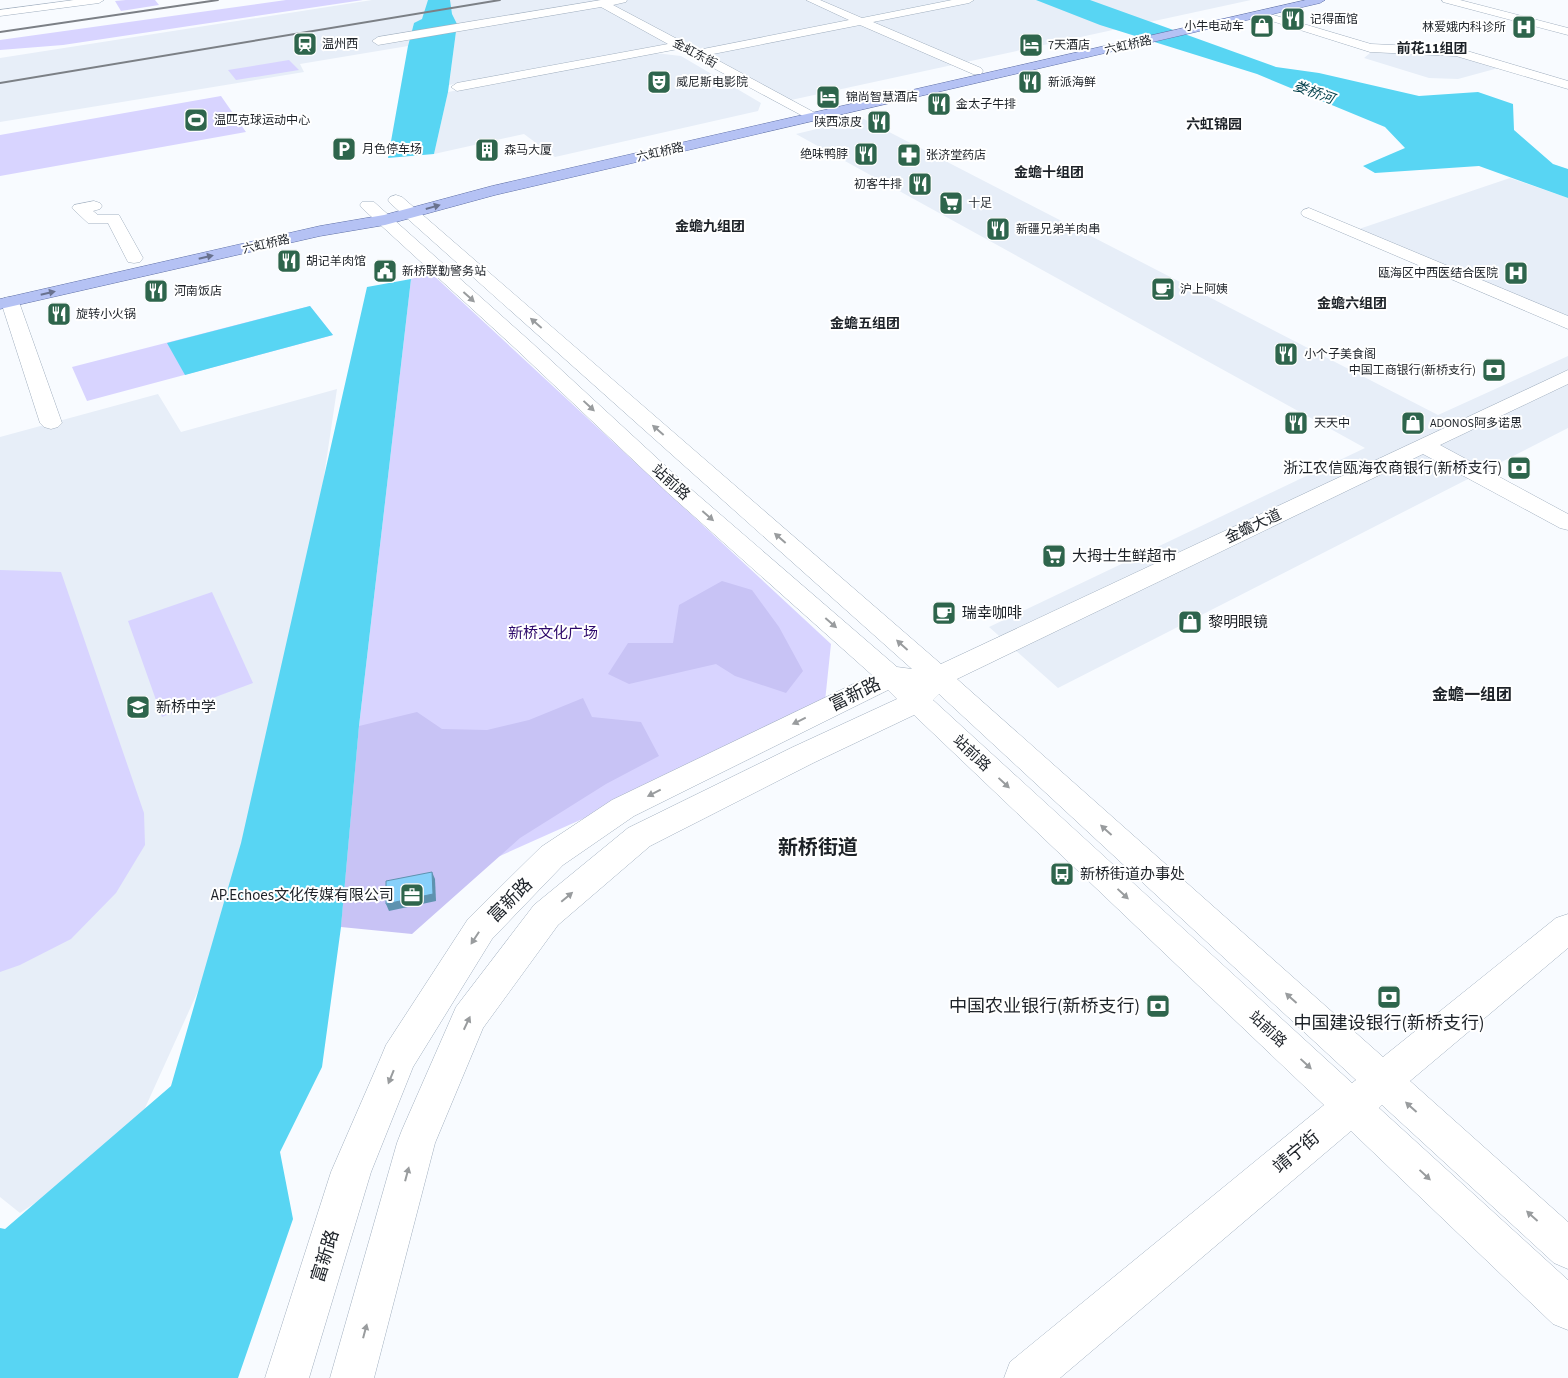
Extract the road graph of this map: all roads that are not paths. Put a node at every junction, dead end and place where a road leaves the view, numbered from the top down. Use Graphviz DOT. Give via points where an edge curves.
graph roads {
  1 [pos="60,0"];
  2 [pos="99,0"];
  3 [pos="622,0"];
  4 [pos="812,0"];
  5 [pos="969,0"];
  6 [pos="1284,0"];
  7 [pos="1320,0"];
  8 [pos="1447,0"];
  9 [pos="602,3"];
  10 [pos="0,8"];
  11 [pos="0,13"];
  12 [pos="1260,14"];
  13 [pos="861,21"];
  14 [pos="1562,22"];
  15 [pos="1545,26"];
  16 [pos="1568,32"];
  17 [pos="378,41"];
  18 [pos="1113,44"];
  19 [pos="680,45"];
  20 [pos="696,54"];
  21 [pos="977,71"];
  22 [pos="1559,71"];
  23 [pos="1540,76"];
  24 [pos="1568,85"];
  25 [pos="457,87"];
  26 [pos="808,114"];
  27 [pos="410,201"];
  28 [pos="94,206"];
  29 [pos="363,206"];
  30 [pos="1309,213"];
  31 [pos="385,220"];
  32 [pos="139,257"];
  33 [pos="115,262"];
  34 [pos="67,274"];
  35 [pos="3,299"];
  36 [pos="1568,322"];
  37 [pos="1568,376"];
  38 [pos="51,423"];
  39 [pos="1423,445"];
  40 [pos="1568,523"];
  41 [pos="890,677"];
  42 [pos="927,690"];
  43 [pos="1568,928"];
  44 [pos="1382,1081"];
  45 [pos="1352,1107"];
  46 [pos="1568,1249"];
  47 [pos="1568,1309"];
  48 [pos="287,1378"];
  49 [pos="352,1378"];
  50 [pos="1026,1378"];
  1 -- 10 [label="street"];
  2 -- 11 [label="street"];
  3 -- 9 [label="street"];
  4 -- 13 [label="street"];
  5 -- 13 [label="street"];
  6 -- 18 [label="main road, 六虹桥路"];
  7 -- 12 [label="main road, 六虹桥路"];
  8 -- 15 [label="street"];
  9 -- 17 [label="street"];
  9 -- 19 [label="street, 金虹东街"];
  12 -- 18 [label="main road, 六虹桥路"];
  12 -- 23 [label="street" via="1370,48 1457,52"];
  13 -- 20 [label="street"];
  13 -- 21 [label="street"];
  14 -- 15 [label="street"];
  15 -- 16 [label="street"];
  18 -- 21 [label="main road, 六虹桥路"];
  18 -- 26 [label="main road, 六虹桥路"];
  19 -- 20 [label="street, 金虹东街"];
  19 -- 25 [label="street"];
  20 -- 26 [label="street, 金虹东街"];
  21 -- 26 [label="main road, 六虹桥路"];
  22 -- 23 [label="street"];
  23 -- 24 [label="street"];
  26 -- 27 [label="main road, 六虹桥路"];
  27 -- 26 [label="main road, 六虹桥路, one-way" via="492,191"];
  27 -- 29 [label="main road, 六虹桥路"];
  27 -- 31 [label="main road, 六虹桥路"];
  42 -- 27 [label="street, 站前路, one-way"];
  28 -- 32 [label="street" via="80,208 94,220 113,218"];
  29 -- 31 [label="street, 站前路"];
  30 -- 36 [label="street"];
  35 -- 31 [label="main road, 六虹桥路, one-way"];
  31 -- 41 [label="street, 站前路, one-way" via="676,488"];
  32 -- 33 [label="main road"];
  34 -- 35 [label="main road"];
  35 -- 38 [label="street"];
  37 -- 39 [label="street, 金蟾大道"];
  39 -- 40 [label="street"];
  39 -- 42 [label="street, 金蟾大道"];
  41 -- 42 [label="street, 站前路"];
  41 -- 48 [label="street, 富新路, one-way" via="623,808 552,856 480,930 399,1057 351,1172"];
  44 -- 42 [label="street, 站前路, one-way"];
  42 -- 45 [label="street, 站前路, one-way"];
  49 -- 42 [label="street, 富新路, one-way" via="419,1134 469,1018 546,915 639,837"];
  43 -- 44 [label="street, 靖宁街"];
  44 -- 45 [label="street, 靖宁街"];
  46 -- 44 [label="street, 站前路, one-way"];
  45 -- 47 [label="street, 站前路, one-way"];
  45 -- 50 [label="street, 靖宁街"];
}
